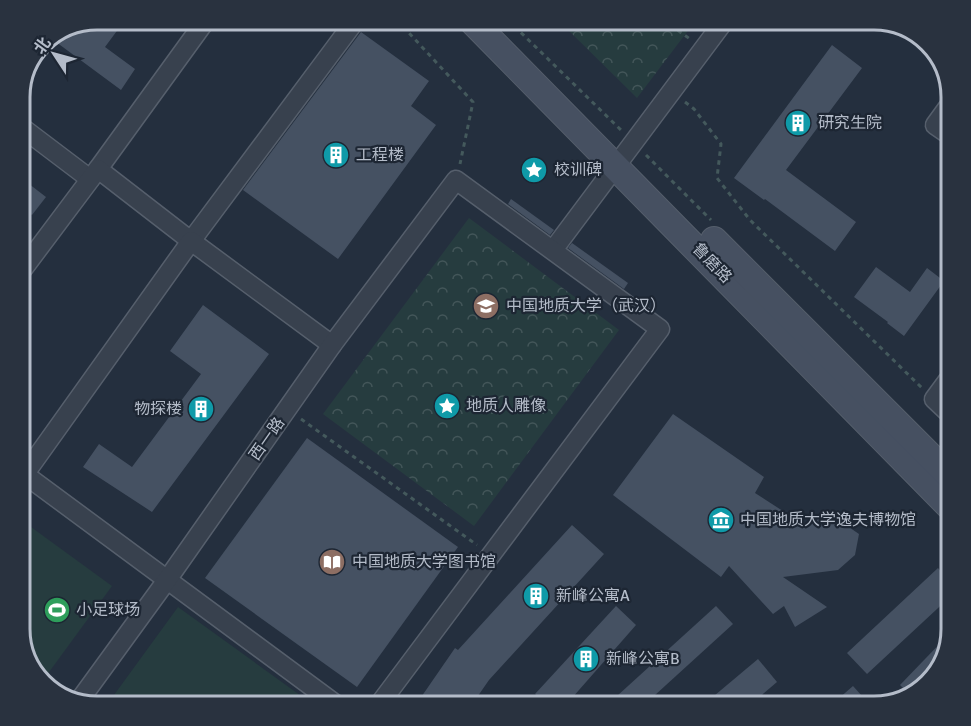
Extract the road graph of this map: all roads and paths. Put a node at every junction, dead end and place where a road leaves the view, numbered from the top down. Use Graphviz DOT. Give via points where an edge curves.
graph roads {
  1 [pos="199,30"];
  2 [pos="348,30"];
  3 [pos="406,30"];
  4 [pos="482,30"];
  5 [pos="501,30"];
  6 [pos="678,30"];
  7 [pos="718,30"];
  8 [pos="704,49"];
  9 [pos="672,92"];
  10 [pos="941,117"];
  11 [pos="941,129"];
  12 [pos="30,132"];
  13 [pos="621,160"];
  14 [pos="94,174"];
  15 [pos="456,180"];
  16 [pos="191,241"];
  17 [pos="553,250"];
  18 [pos="30,260"];
  19 [pos="332,345"];
  20 [pos="941,390"];
  21 [pos="934,399"];
  22 [pos="941,406"];
  23 [pos="288,410"];
  24 [pos="30,462"];
  25 [pos="941,467"];
  26 [pos="30,479"];
  27 [pos="941,497"];
  28 [pos="491,555"];
  29 [pos="167,580"];
  30 [pos="84,694"];
  31 [pos="324,696"];
  32 [pos="385,696"];
  1 -- 14 [label="street"];
  2 -- 16 [label="street"];
  3 -- 15 [label="path" via="473,102"];
  4 -- 13 [label="main road, 鲁磨路"];
  5 -- 13 [label="main road, 鲁磨路"];
  6 -- 8 [label="path"];
  7 -- 8 [label="street"];
  8 -- 9 [label="street"];
  9 -- 13 [label="street"];
  9 -- 21 [label="path" via="694,109 721,144 717,178 750,220"];
  10 -- 11 [label="street" via="935,125"];
  12 -- 14 [label="street"];
  13 -- 17 [label="street"];
  13 -- 25 [label="main road, 鲁磨路"];
  13 -- 27 [label="main road, 鲁磨路"];
  14 -- 16 [label="street"];
  14 -- 18 [label="street"];
  15 -- 17 [label="street"];
  15 -- 19 [label="street, 西一路"];
  16 -- 19 [label="street"];
  16 -- 24 [label="street"];
  17 -- 28 [label="street" via="660,329"];
  19 -- 23 [label="street, 西一路"];
  20 -- 21 [label="street"];
  21 -- 22 [label="street"];
  23 -- 28 [label="path"];
  23 -- 29 [label="street, 西一路"];
  26 -- 29 [label="street"];
  28 -- 32 [label="street"];
  29 -- 30 [label="street, 西一路"];
  29 -- 31 [label="street"];
}
